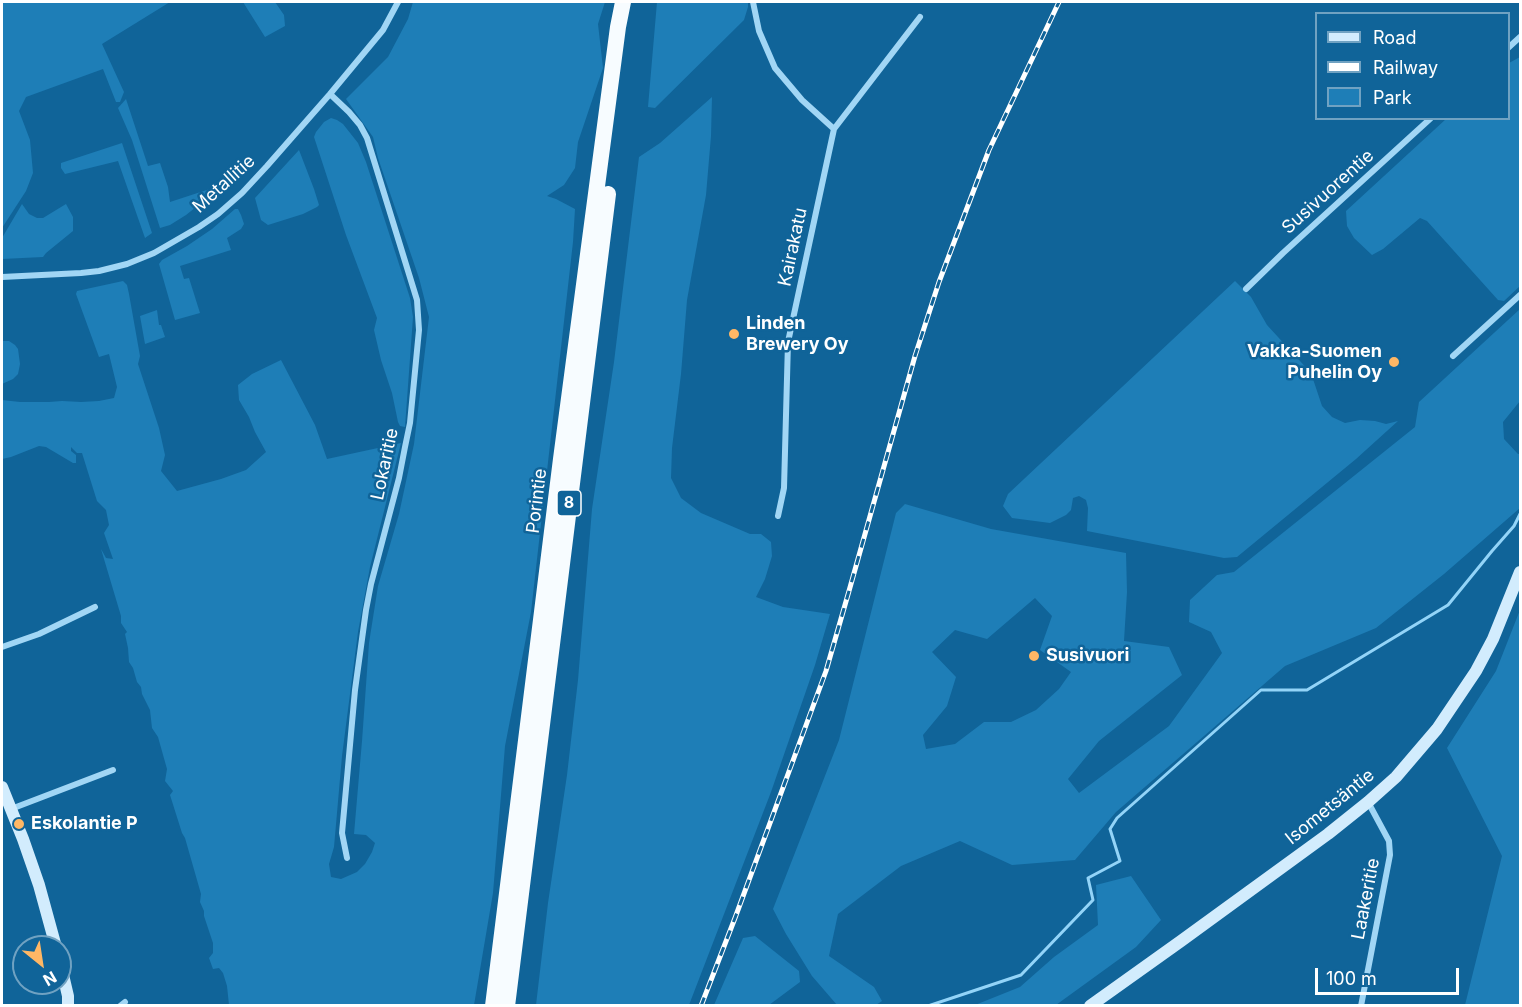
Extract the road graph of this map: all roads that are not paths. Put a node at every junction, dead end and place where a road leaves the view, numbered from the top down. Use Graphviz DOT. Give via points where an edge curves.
graph roads {
  1 [pos="398,2"];
  2 [pos="623,2"];
  3 [pos="632,2"];
  4 [pos="753,2"];
  5 [pos="920,17"];
  6 [pos="330,94"];
  7 [pos="1429,120"];
  8 [pos="834,129"];
  9 [pos="2,277"];
  10 [pos="1246,289"];
  11 [pos="1521,295"];
  12 [pos="1453,356"];
  13 [pos="778,516"];
  14 [pos="1521,572"];
  15 [pos="95,608"];
  16 [pos="2,647"];
  17 [pos="113,770"];
  18 [pos="2,787"];
  19 [pos="1368,802"];
  20 [pos="11,809"];
  21 [pos="347,858"];
  22 [pos="53,935"];
  23 [pos="493,1005"];
  24 [pos="507,1005"];
  25 [pos="1090,1005"];
  26 [pos="1361,1005"];
  1 -- 6 [label="street, Metallitie" via="383,30"];
  2 -- 23 [label="highway, Porintie / 8"];
  3 -- 24 [label="highway, Porintie / 8"];
  4 -- 8 [label="street" via="759,31 775,68"];
  5 -- 8 [label="street, Kairakatu"];
  6 -- 9 [label="street, Metallitie" via="242,193 183,237 127,264 99,271"];
  6 -- 21 [label="street, Lokaritie" via="360,125 367,138 417,300 419,330 410,423 371,584 355,690 342,833"];
  7 -- 10 [label="street, Susivuorentie"];
  8 -- 13 [label="street, Kairakatu" via="788,342 784,488"];
  11 -- 12 [label="street"];
  14 -- 19 [label="main road, Isometsäntie" via="1493,639 1460,696 1396,777"];
  15 -- 16 [label="street"];
  17 -- 20 [label="street"];
  18 -- 20 [label="main road"];
  19 -- 25 [label="main road, Isometsäntie"];
  19 -- 26 [label="street, Laakeritie" via="1389,841 1390,855"];
  20 -- 22 [label="main road"];
}
